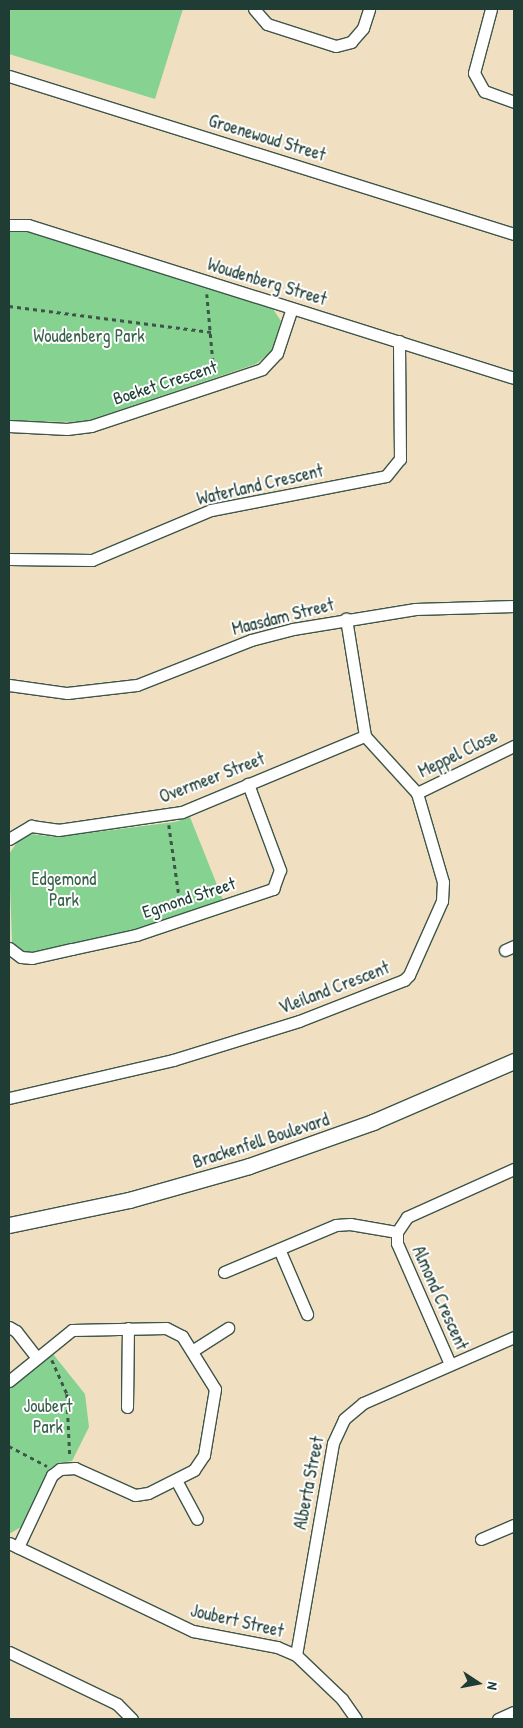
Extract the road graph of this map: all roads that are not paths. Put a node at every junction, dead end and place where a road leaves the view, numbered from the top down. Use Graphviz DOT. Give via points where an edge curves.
graph roads {
  1 [pos="254,9"];
  2 [pos="369,9"];
  3 [pos="491,9"];
  4 [pos="9,76"];
  5 [pos="514,102"];
  6 [pos="9,225"];
  7 [pos="514,234"];
  8 [pos="292,308"];
  9 [pos="399,342"];
  10 [pos="514,378"];
  11 [pos="9,426"];
  12 [pos="9,558"];
  13 [pos="514,606"];
  14 [pos="346,619"];
  15 [pos="9,685"];
  16 [pos="366,736"];
  17 [pos="514,746"];
  18 [pos="248,784"];
  19 [pos="417,792"];
  20 [pos="9,839"];
  21 [pos="9,948"];
  22 [pos="514,1061"];
  23 [pos="9,1098"];
  24 [pos="514,1169"];
  25 [pos="9,1226"];
  26 [pos="397,1232"];
  27 [pos="279,1249"];
  28 [pos="224,1272"];
  29 [pos="307,1314"];
  30 [pos="9,1327"];
  31 [pos="128,1328"];
  32 [pos="228,1328"];
  33 [pos="514,1337"];
  34 [pos="192,1351"];
  35 [pos="37,1358"];
  36 [pos="450,1364"];
  37 [pos="9,1381"];
  38 [pos="127,1407"];
  39 [pos="176,1480"];
  40 [pos="197,1519"];
  41 [pos="514,1525"];
  42 [pos="481,1539"];
  43 [pos="13,1545"];
  44 [pos="9,1652"];
  45 [pos="296,1655"];
  46 [pos="514,1712"];
  47 [pos="132,1719"];
  48 [pos="356,1719"];
  49 [pos="498,1719"];
  1 -- 2 [label="street" via="267,24 336,46 351,42 363,28"];
  3 -- 5 [label="street" via="474,73 484,91"];
  4 -- 7 [label="street, Groenewoud Street"];
  6 -- 8 [label="street, Woudenberg Street" via="22,224"];
  8 -- 9 [label="street, Woudenberg Street"];
  8 -- 11 [label="street, Boeket Crescent" via="277,353 270,363 81,428"];
  9 -- 10 [label="street, Woudenberg Street"];
  9 -- 12 [label="street, Waterland Crescent" via="400,460 386,476 211,510 92,560"];
  13 -- 14 [label="street, Maasdam Street" via="444,607"];
  14 -- 15 [label="street, Maasdam Street" via="252,640 137,685 67,693"];
  14 -- 16 [label="street"];
  16 -- 18 [label="street, Overmeer Street"];
  16 -- 19 [label="street, Vleiland Crescent"];
  17 -- 19 [label="street, Meppel Close"];
  18 -- 20 [label="street, Overmeer Street" via="168,816 58,830 31,826"];
  18 -- 21 [label="street, Egmond Street" via="280,870 273,888 136,935 32,958 21,957"];
  19 -- 23 [label="street, Vleiland Crescent" via="444,889 414,968 404,980 298,1021 174,1060"];
  22 -- 25 [label="street, Brackenfell Boulevard" via="389,1116 258,1163 129,1200"];
  24 -- 26 [label="street, Almond Crescent" via="407,1217"];
  26 -- 27 [label="street" via="343,1224"];
  26 -- 36 [label="street, Almond Crescent" via="397,1243"];
  27 -- 28 [label="street"];
  27 -- 29 [label="street"];
  30 -- 35 [label="street" via="16,1331"];
  31 -- 34 [label="street" via="171,1329 182,1336"];
  31 -- 35 [label="street" via="78,1328"];
  31 -- 38 [label="street"];
  32 -- 34 [label="street"];
  33 -- 36 [label="street, Alberta Street"];
  34 -- 39 [label="street" via="213,1383 215,1396 202,1461 191,1473"];
  35 -- 37 [label="street"];
  36 -- 45 [label="street, Alberta Street" via="363,1403 338,1426"];
  39 -- 40 [label="street"];
  39 -- 43 [label="street" via="135,1495 71,1467 60,1469 52,1475"];
  41 -- 42 [label="street"];
  43 -- 45 [label="street, Joubert Street" via="193,1631 277,1647"];
  44 -- 47 [label="street" via="117,1704"];
  45 -- 48 [label="street, Joubert Street" via="342,1699"];
  46 -- 49 [label="street"];
}
